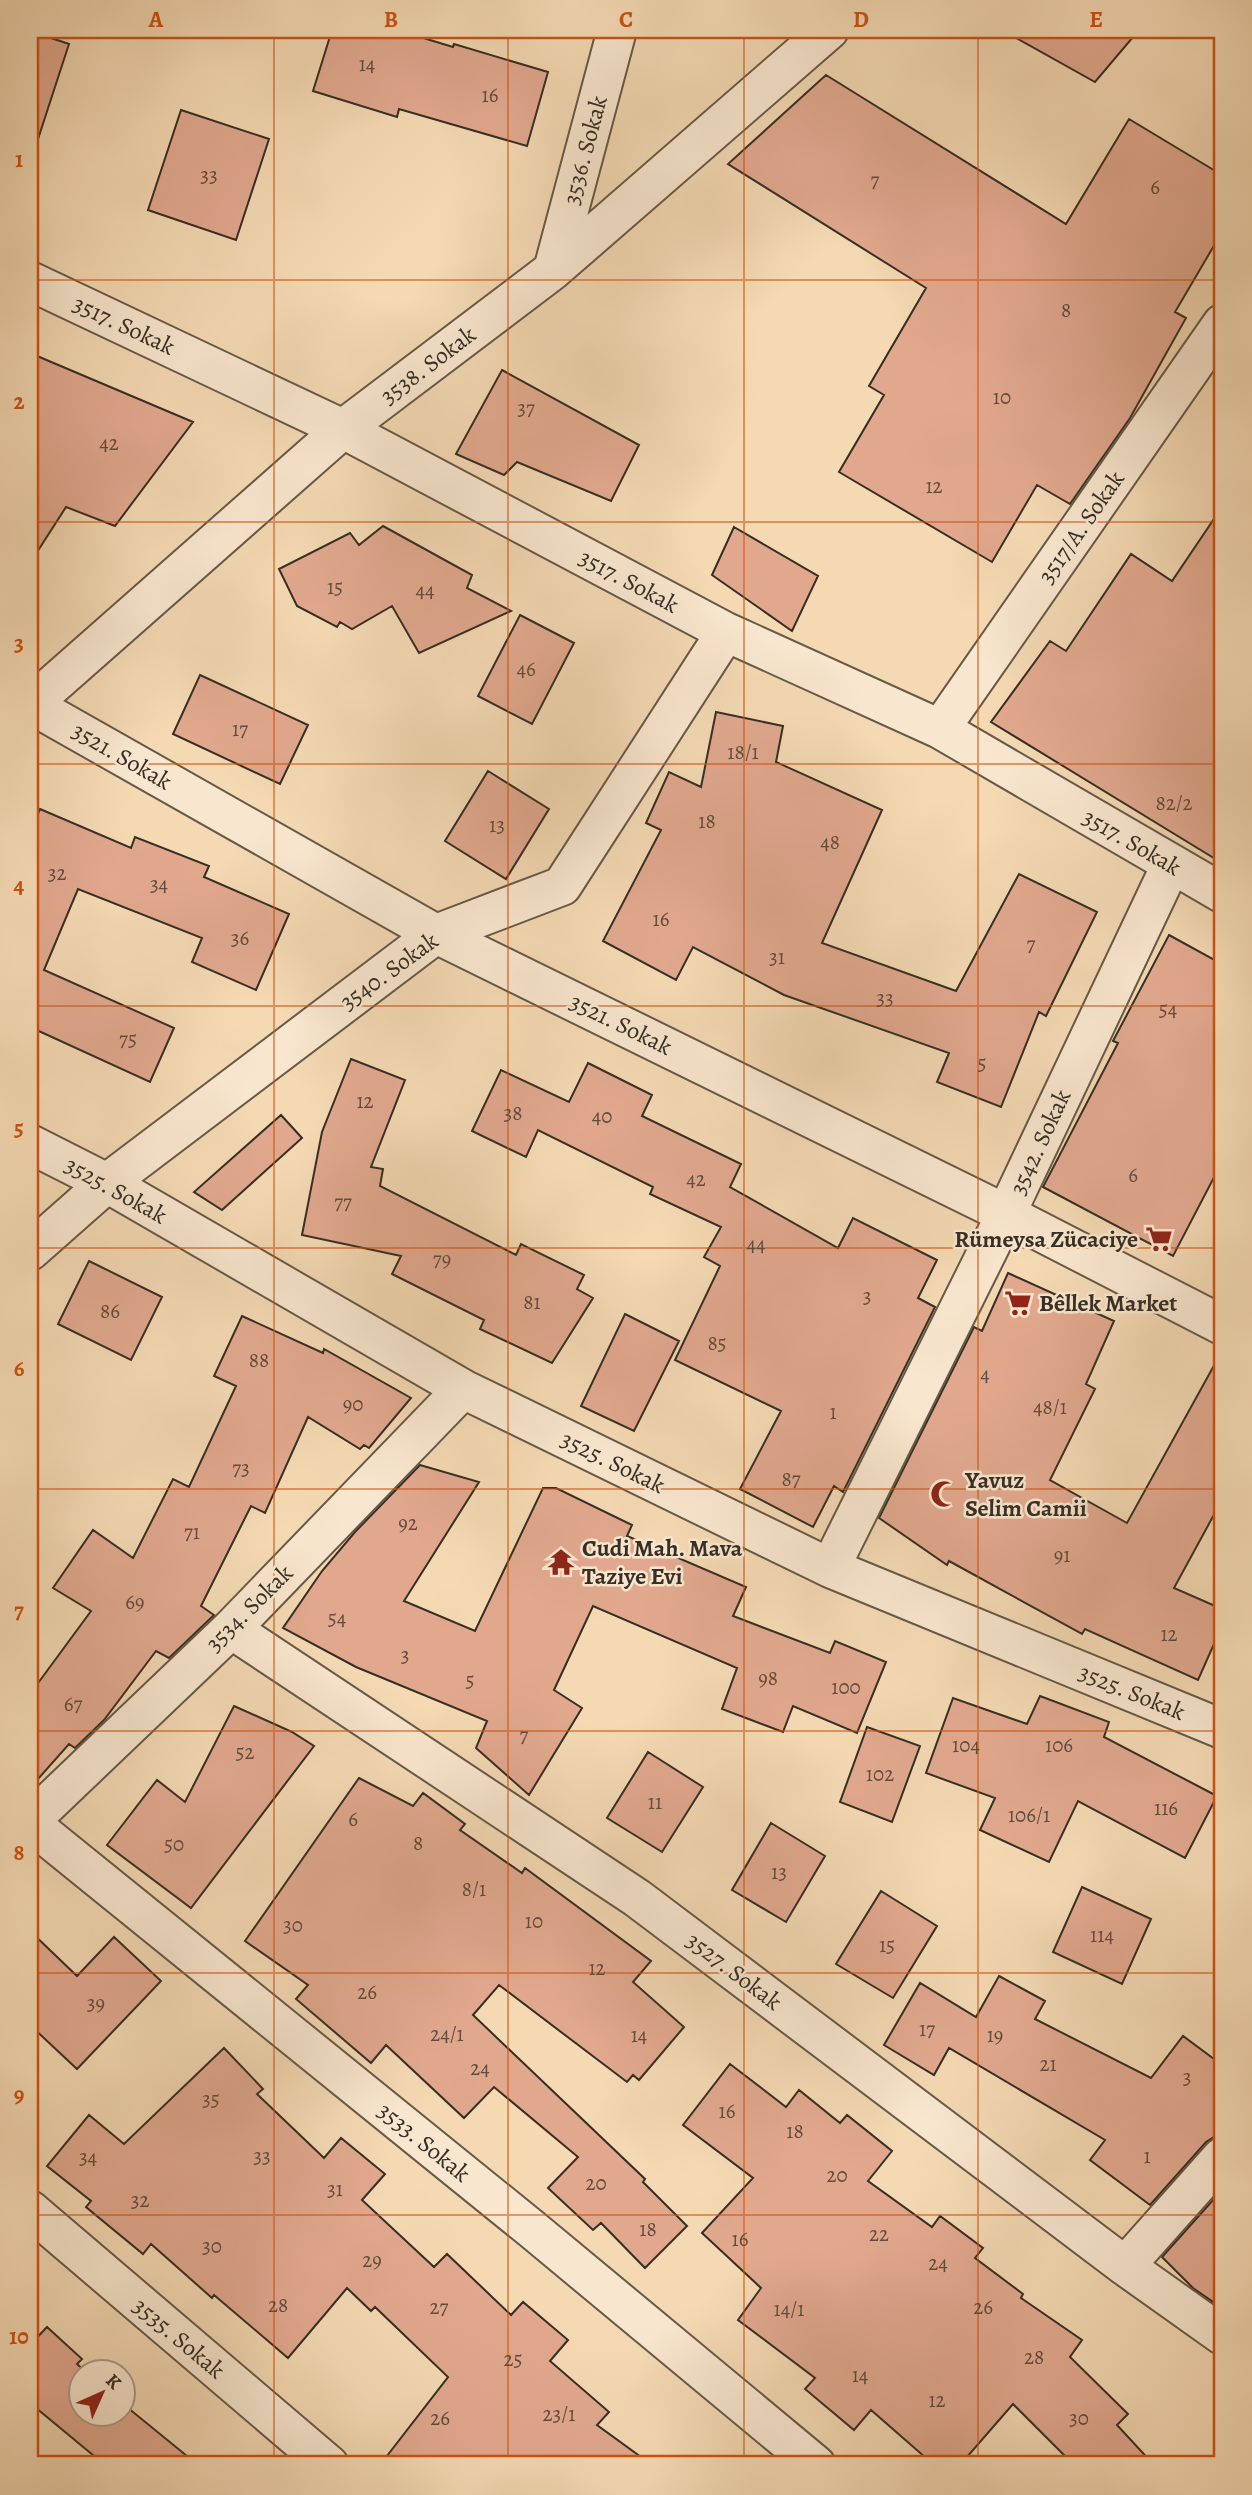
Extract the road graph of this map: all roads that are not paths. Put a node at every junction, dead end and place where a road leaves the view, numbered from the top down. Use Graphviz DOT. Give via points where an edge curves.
graph roads {
  1 [pos="617,30"];
  2 [pos="829,30"];
  3 [pos="553,270"];
  4 [pos="30,281"];
  5 [pos="1222,324"];
  6 [pos="343,429"];
  7 [pos="726,632"];
  8 [pos="30,704"];
  9 [pos="940,729"];
  10 [pos="1171,865"];
  11 [pos="1222,893"];
  12 [pos="436,934"];
  13 [pos="30,1144"];
  14 [pos="107,1183"];
  15 [pos="1006,1214"];
  16 [pos="30,1251"];
  17 [pos="1222,1325"];
  18 [pos="463,1389"];
  19 [pos="830,1568"];
  20 [pos="230,1629"];
  21 [pos="1222,1729"];
  22 [pos="30,1822"];
  23 [pos="1222,2157"];
  24 [pos="30,2210"];
  25 [pos="1125,2266"];
  26 [pos="1222,2335"];
  27 [pos="329,2465"];
  28 [pos="816,2465"];
  1 -- 3 [label="street, 3536. Sokak"];
  2 -- 3 [label="street, 3538. Sokak"];
  3 -- 6 [label="street, 3538. Sokak"];
  4 -- 6 [label="street, 3517. Sokak"];
  5 -- 9 [label="street, 3517/A. Sokak"];
  6 -- 7 [label="street, 3517. Sokak"];
  6 -- 8 [label="street, 3538. Sokak"];
  7 -- 9 [label="street, 3517. Sokak"];
  7 -- 12 [label="street, 3540. Sokak" via="562,886"];
  8 -- 12 [label="street, 3521. Sokak"];
  9 -- 10 [label="street, 3517. Sokak"];
  10 -- 11 [label="street, 3517. Sokak"];
  10 -- 15 [label="street, 3542. Sokak"];
  12 -- 14 [label="street, 3540. Sokak"];
  12 -- 15 [label="street, 3521. Sokak"];
  13 -- 14 [label="street, 3525. Sokak"];
  14 -- 16 [label="street, 3540. Sokak"];
  14 -- 18 [label="street, 3525. Sokak"];
  15 -- 17 [label="street, 3521. Sokak"];
  15 -- 19 [label="street, 3542. Sokak"];
  18 -- 19 [label="street, 3525. Sokak"];
  18 -- 20 [label="street, 3534. Sokak"];
  19 -- 21 [label="street, 3525. Sokak"];
  20 -- 22 [label="street, 3534. Sokak"];
  20 -- 25 [label="street, 3527. Sokak" via="637,1898"];
  22 -- 28 [label="street, 3533. Sokak"];
  23 -- 25 [label="street"];
  24 -- 27 [label="street, 3535. Sokak"];
  25 -- 26 [label="street, 3527. Sokak"];
}
